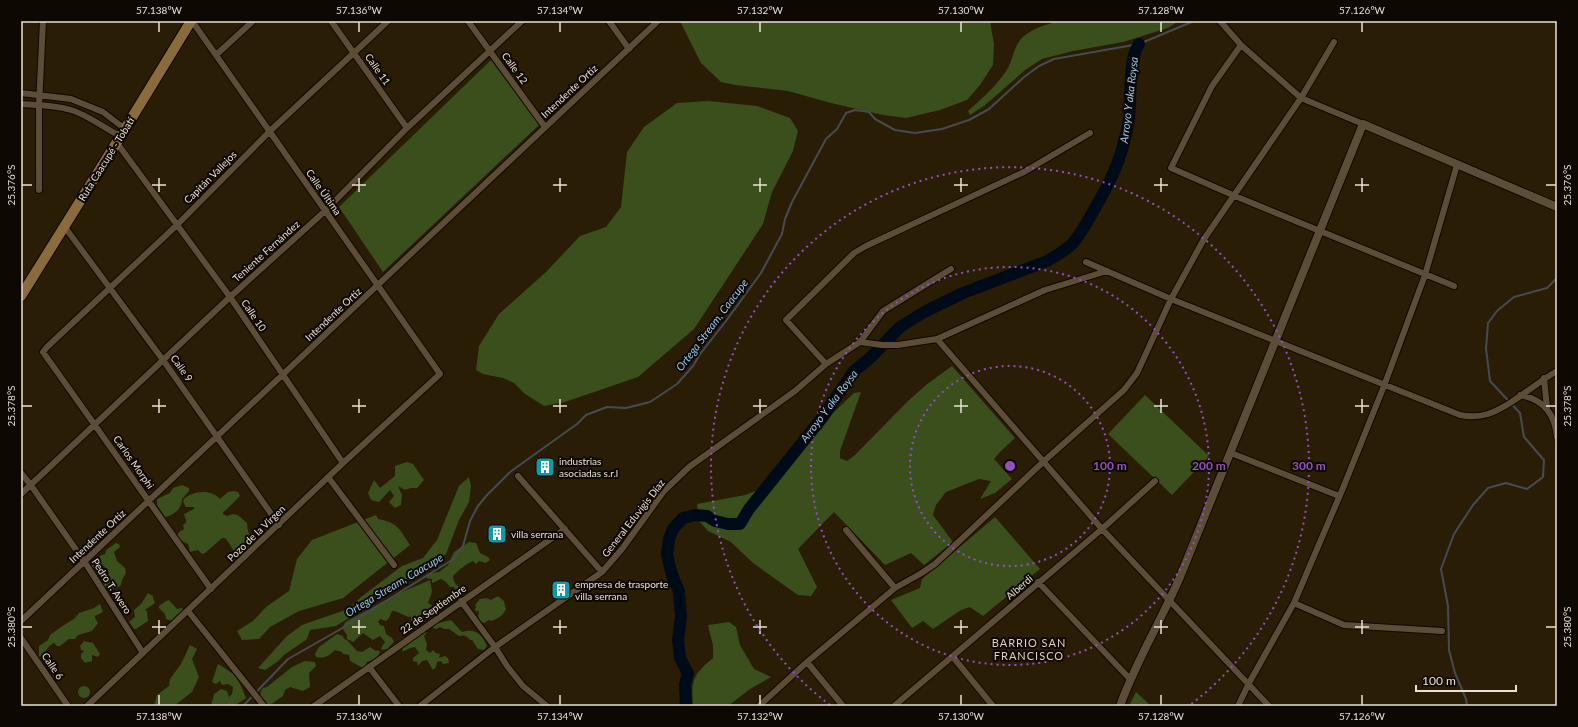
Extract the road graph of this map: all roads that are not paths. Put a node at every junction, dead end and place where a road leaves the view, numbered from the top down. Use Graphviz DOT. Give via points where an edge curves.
graph roads {
  1 [pos="43,21"];
  2 [pos="191,21"];
  3 [pos="253,21"];
  4 [pos="331,21"];
  5 [pos="388,21"];
  6 [pos="468,21"];
  7 [pos="522,21"];
  8 [pos="609,21"];
  9 [pos="658,21"];
  10 [pos="1220,21"];
  11 [pos="1334,42"];
  12 [pos="1241,45"];
  13 [pos="629,49"];
  14 [pos="490,52"];
  15 [pos="355,53"];
  16 [pos="216,54"];
  17 [pos="21,93"];
  18 [pos="40,94"];
  19 [pos="1301,98"];
  20 [pos="21,104"];
  21 [pos="39,106"];
  22 [pos="1363,124"];
  23 [pos="545,127"];
  24 [pos="407,128"];
  25 [pos="270,131"];
  26 [pos="1090,133"];
  27 [pos="121,136"];
  28 [pos="1457,165"];
  29 [pos="39,190"];
  30 [pos="1234,196"];
  31 [pos="1557,207"];
  32 [pos="325,211"];
  33 [pos="177,225"];
  34 [pos="64,226"];
  35 [pos="1321,232"];
  36 [pos="1086,262"];
  37 [pos="951,269"];
  38 [pos="1107,270"];
  39 [pos="1425,275"];
  40 [pos="109,286"];
  41 [pos="378,286"];
  42 [pos="1454,286"];
  43 [pos="21,296"];
  44 [pos="230,297"];
  45 [pos="1171,299"];
  46 [pos="937,339"];
  47 [pos="860,342"];
  48 [pos="1277,342"];
  49 [pos="47,347"];
  50 [pos="163,360"];
  51 [pos="826,364"];
  52 [pos="1557,371"];
  53 [pos="283,374"];
  54 [pos="440,374"];
  55 [pos="1544,378"];
  56 [pos="1384,386"];
  57 [pos="1520,395"];
  58 [pos="1547,408"];
  59 [pos="94,424"];
  60 [pos="1556,425"];
  61 [pos="217,436"];
  62 [pos="1557,437"];
  63 [pos="1231,453"];
  64 [pos="1043,462"];
  65 [pos="343,463"];
  66 [pos="21,473"];
  67 [pos="518,476"];
  68 [pos="328,477"];
  69 [pos="1155,481"];
  70 [pos="30,484"];
  71 [pos="21,494"];
  72 [pos="1339,496"];
  73 [pos="149,501"];
  74 [pos="279,524"];
  75 [pos="565,529"];
  76 [pos="1102,529"];
  77 [pos="846,530"];
  78 [pos="84,561"];
  79 [pos="394,565"];
  80 [pos="602,572"];
  81 [pos="1038,582"];
  82 [pos="895,588"];
  83 [pos="211,589"];
  84 [pos="1170,599"];
  85 [pos="462,602"];
  86 [pos="1294,603"];
  87 [pos="188,611"];
  88 [pos="21,621"];
  89 [pos="1442,631"];
  90 [pos="21,638"];
  91 [pos="495,647"];
  92 [pos="143,653"];
  93 [pos="953,657"];
  94 [pos="807,662"];
  95 [pos="369,667"];
  96 [pos="1130,679"];
  97 [pos="1249,684"];
  98 [pos="262,704"];
  99 [pos="68,706"];
  100 [pos="87,706"];
  101 [pos="314,706"];
  102 [pos="399,706"];
  103 [pos="420,706"];
  104 [pos="547,706"];
  105 [pos="759,706"];
  106 [pos="843,706"];
  107 [pos="894,706"];
  108 [pos="993,706"];
  109 [pos="1120,706"];
  110 [pos="1238,706"];
  111 [pos="1269,706"];
  1 -- 18 [label="street"];
  2 -- 16 [label="street, Calle Última"];
  2 -- 27 [label="main road, Ruta Caacupé - Tobatí"];
  3 -- 16 [label="street"];
  4 -- 15 [label="street, Calle 11"];
  5 -- 15 [label="street, Capitán Vallejos"];
  6 -- 14 [label="street, Calle 12"];
  7 -- 14 [label="street, Teniente Fernández"];
  8 -- 13 [label="street"];
  9 -- 13 [label="street, Intendente Ortiz"];
  10 -- 12 [label="street"];
  11 -- 19 [label="street"];
  12 -- 19 [label="street"];
  12 -- 30 [label="street" via="1212,86 1171,168"];
  13 -- 23 [label="street, Intendente Ortiz"];
  14 -- 23 [label="street, Calle 12"];
  14 -- 24 [label="street, Teniente Fernández"];
  15 -- 24 [label="street, Calle 11"];
  15 -- 25 [label="street, Capitán Vallejos"];
  16 -- 25 [label="street, Calle Última"];
  17 -- 18 [label="street"];
  18 -- 21 [label="street"];
  18 -- 27 [label="street" via="65,97 103,112"];
  19 -- 22 [label="street"];
  19 -- 30 [label="street"];
  20 -- 21 [label="street"];
  21 -- 27 [label="street" via="79,113"];
  21 -- 29 [label="street"];
  22 -- 28 [label="street"];
  22 -- 35 [label="street"];
  23 -- 41 [label="street, Intendente Ortiz"];
  24 -- 32 [label="street, Teniente Fernández"];
  25 -- 32 [label="street, Calle Última"];
  25 -- 33 [label="street, Capitán Vallejos"];
  26 -- 51 [label="street" via="1024,172 854,253 786,320"];
  27 -- 33 [label="street, Calle 10"];
  27 -- 34 [label="main road, Ruta Caacupé - Tobatí"];
  28 -- 31 [label="street"];
  28 -- 39 [label="street"];
  30 -- 35 [label="street"];
  30 -- 45 [label="street" via="1204,239"];
  32 -- 41 [label="street, Calle Última"];
  32 -- 44 [label="street, Teniente Fernández"];
  33 -- 40 [label="street, Capitán Vallejos"];
  33 -- 44 [label="street, Calle 10"];
  34 -- 40 [label="street, Calle 9"];
  34 -- 43 [label="main road, Ruta Caacupé - Tobatí"];
  35 -- 39 [label="street"];
  35 -- 48 [label="street"];
  36 -- 38 [label="street"];
  37 -- 47 [label="street" via="883,311"];
  38 -- 45 [label="street"];
  38 -- 46 [label="street" via="1045,290"];
  39 -- 42 [label="street"];
  39 -- 56 [label="street"];
  40 -- 49 [label="street, Capitán Vallejos"];
  40 -- 50 [label="street, Calle 9"];
  41 -- 53 [label="street, Intendente Ortiz"];
  41 -- 54 [label="street, Calle Última"];
  44 -- 50 [label="street, Teniente Fernández"];
  44 -- 53 [label="street, Calle 10"];
  45 -- 48 [label="street"];
  45 -- 64 [label="street" via="1137,372 1124,390"];
  46 -- 47 [label="street" via="898,345"];
  46 -- 64 [label="street"];
  47 -- 51 [label="street, General Eduvigis Díaz"];
  48 -- 56 [label="street"];
  48 -- 63 [label="street"];
  49 -- 59 [label="street, Carlos Morphi" via="43,352"];
  50 -- 59 [label="street, Teniente Fernández"];
  50 -- 61 [label="street, Calle 9"];
  51 -- 80 [label="street, General Eduvigis Díaz" via="795,391 689,467 664,491"];
  52 -- 55 [label="street"];
  53 -- 61 [label="street, Intendente Ortiz"];
  53 -- 65 [label="street, Calle 10"];
  54 -- 65 [label="street, Pozo de la Virgen"];
  55 -- 57 [label="street"];
  55 -- 58 [label="street"];
  56 -- 57 [label="street" via="1471,417 1487,414"];
  56 -- 72 [label="street"];
  57 -- 58 [label="street" via="1536,400"];
  58 -- 60 [label="street"];
  59 -- 70 [label="street, Teniente Fernández"];
  59 -- 73 [label="street, Carlos Morphi"];
  60 -- 62 [label="street"];
  61 -- 73 [label="street, Intendente Ortiz"];
  61 -- 74 [label="street, Calle 9"];
  63 -- 72 [label="street"];
  63 -- 84 [label="street"];
  64 -- 76 [label="street"];
  64 -- 82 [label="street" via="935,564"];
  65 -- 68 [label="street, Pozo de la Virgen"];
  66 -- 70 [label="street, Pedro T. Avero"];
  67 -- 75 [label="street"];
  68 -- 74 [label="street, Pozo de la Virgen"];
  68 -- 79 [label="street"];
  69 -- 76 [label="street, Alberdi"];
  70 -- 71 [label="street, Teniente Fernández"];
  70 -- 78 [label="street, Pedro T. Avero"];
  72 -- 86 [label="street"];
  73 -- 78 [label="street, Intendente Ortiz"];
  73 -- 83 [label="street, Carlos Morphi"];
  74 -- 83 [label="street, Pozo de la Virgen"];
  75 -- 80 [label="street"];
  75 -- 85 [label="street, 22 de Septiembre"];
  76 -- 81 [label="street, Alberdi"];
  76 -- 84 [label="street"];
  77 -- 82 [label="street"];
  78 -- 88 [label="street, Intendente Ortiz"];
  78 -- 92 [label="street, Pedro T. Avero"];
  80 -- 91 [label="street, General Eduvigis Díaz"];
  81 -- 93 [label="street, Alberdi"];
  81 -- 96 [label="street"];
  82 -- 94 [label="street"];
  83 -- 87 [label="street, Pozo de la Virgen"];
  84 -- 96 [label="street"];
  84 -- 97 [label="street"];
  85 -- 91 [label="street"];
  85 -- 95 [label="street, 22 de Septiembre"];
  86 -- 89 [label="street" via="1344,624"];
  86 -- 97 [label="street"];
  87 -- 92 [label="street, Pozo de la Virgen"];
  87 -- 98 [label="street"];
  90 -- 99 [label="street, Calle 6"];
  91 -- 103 [label="street, General Eduvigis Díaz"];
  91 -- 104 [label="street" via="523,686"];
  92 -- 100 [label="street, Pozo de la Virgen"];
  93 -- 107 [label="street, Alberdi"];
  93 -- 108 [label="street"];
  94 -- 105 [label="street"];
  94 -- 106 [label="street"];
  95 -- 101 [label="street, 22 de Septiembre"];
  95 -- 102 [label="street"];
  96 -- 109 [label="street"];
  97 -- 110 [label="street"];
  97 -- 111 [label="street"];
}
